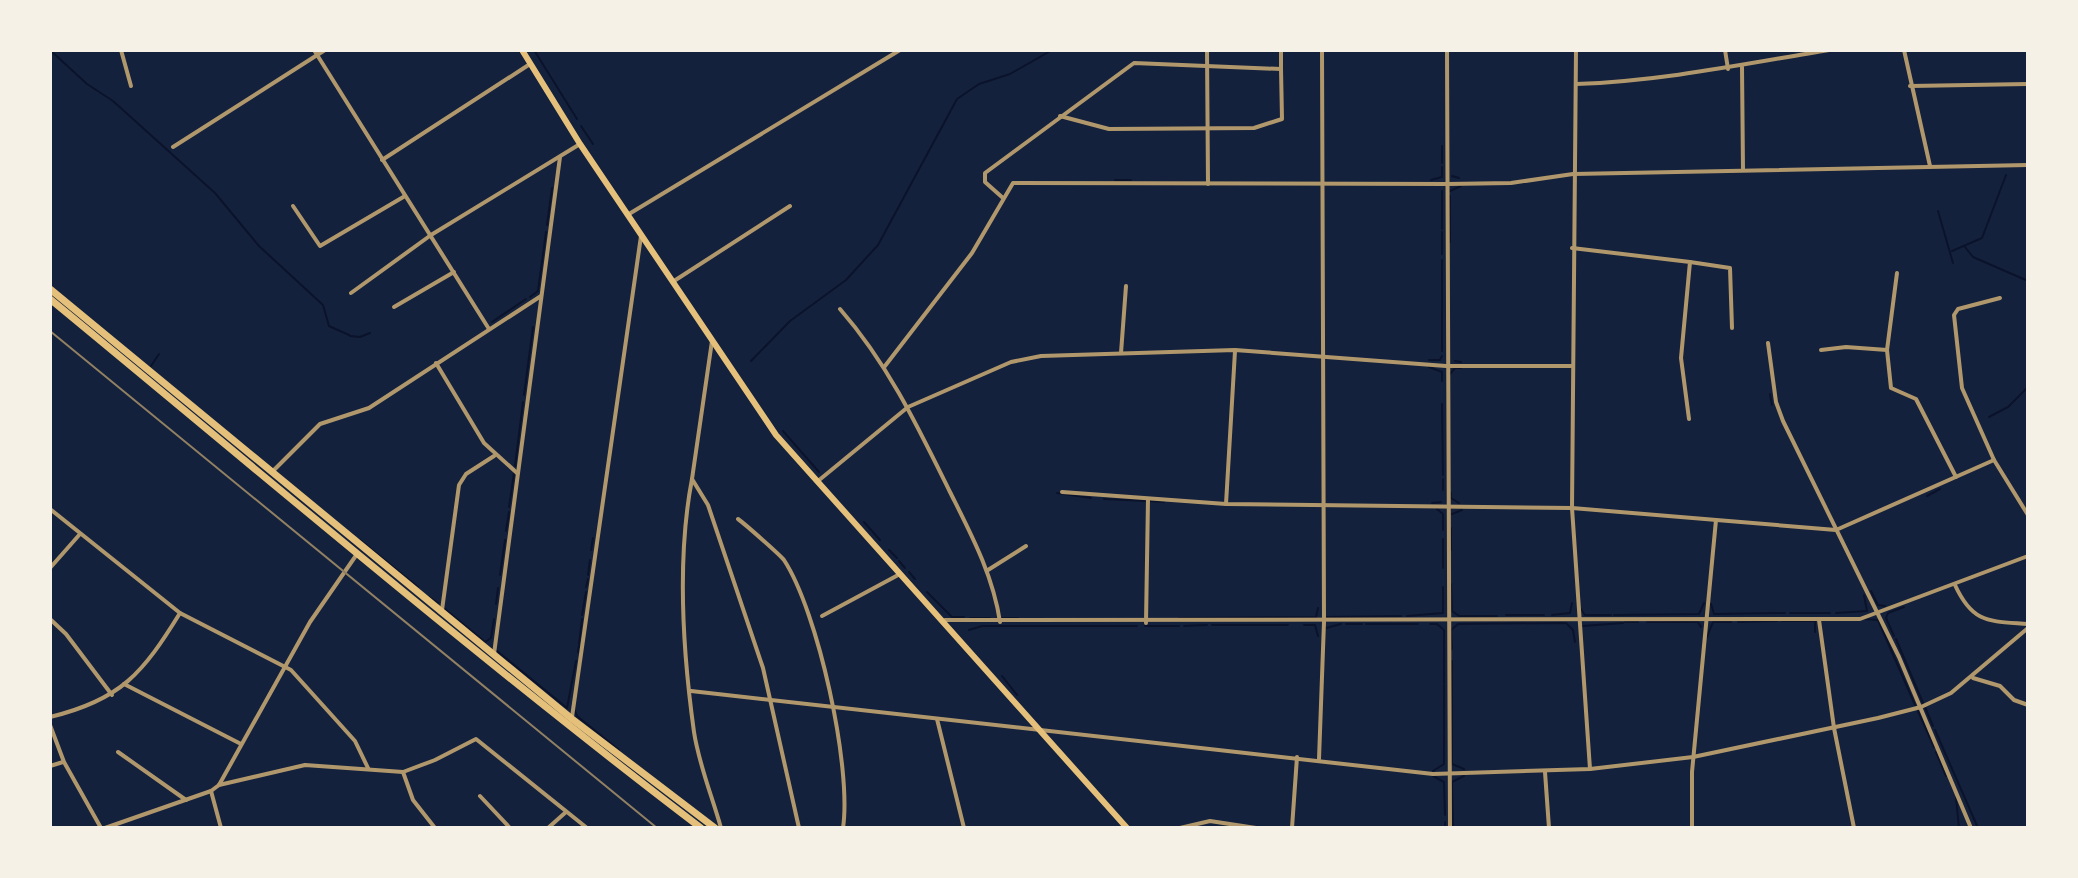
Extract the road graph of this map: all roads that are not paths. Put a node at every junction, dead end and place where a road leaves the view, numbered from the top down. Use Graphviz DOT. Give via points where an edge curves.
graph roads {
  1 [pos="121,50"];
  2 [pos="325,50"];
  3 [pos="522,50"];
  4 [pos="900,50"];
  5 [pos="1207,50"];
  6 [pos="1281,50"];
  7 [pos="1322,50"];
  8 [pos="1447,50"];
  9 [pos="1576,50"];
  10 [pos="1725,50"];
  11 [pos="1829,50"];
  12 [pos="1904,50"];
  13 [pos="315,52"];
  14 [pos="530,64"];
  15 [pos="1207,64"];
  16 [pos="1742,67"];
  17 [pos="1281,69"];
  18 [pos="1728,69"];
  19 [pos="1576,84"];
  20 [pos="2028,84"];
  21 [pos="131,86"];
  22 [pos="1910,86"];
  23 [pos="1060,116"];
  24 [pos="1207,128"];
  25 [pos="580,144"];
  26 [pos="173,147"];
  27 [pos="560,157"];
  28 [pos="382,160"];
  29 [pos="2028,165"];
  30 [pos="1930,166"];
  31 [pos="1743,170"];
  32 [pos="1573,174"];
  33 [pos="1208,184"];
  34 [pos="1323,184"];
  35 [pos="1447,184"];
  36 [pos="405,196"];
  37 [pos="1003,198"];
  38 [pos="293,206"];
  39 [pos="790,206"];
  40 [pos="627,215"];
  41 [pos="431,235"];
  42 [pos="641,236"];
  43 [pos="1572,248"];
  44 [pos="1690,262"];
  45 [pos="454,272"];
  46 [pos="1897,273"];
  47 [pos="672,282"];
  48 [pos="1126,286"];
  49 [pos="50,289"];
  50 [pos="351,293"];
  51 [pos="541,296"];
  52 [pos="2000,298"];
  53 [pos="50,299"];
  54 [pos="394,307"];
  55 [pos="840,309"];
  56 [pos="1732,328"];
  57 [pos="489,329"];
  58 [pos="712,341"];
  59 [pos="1768,343"];
  60 [pos="1235,350"];
  61 [pos="1821,350"];
  62 [pos="1887,350"];
  63 [pos="1121,353"];
  64 [pos="1322,357"];
  65 [pos="436,363"];
  66 [pos="885,366"];
  67 [pos="1446,366"];
  68 [pos="1571,366"];
  69 [pos="908,407"];
  70 [pos="1689,419"];
  71 [pos="494,456"];
  72 [pos="1994,460"];
  73 [pos="273,471"];
  74 [pos="518,474"];
  75 [pos="1956,477"];
  76 [pos="692,479"];
  77 [pos="818,481"];
  78 [pos="1062,492"];
  79 [pos="1148,499"];
  80 [pos="1226,504"];
  81 [pos="1323,504"];
  82 [pos="1448,506"];
  83 [pos="1572,508"];
  84 [pos="50,509"];
  85 [pos="2028,515"];
  86 [pos="738,519"];
  87 [pos="1716,520"];
  88 [pos="1836,530"];
  89 [pos="81,534"];
  90 [pos="1026,546"];
  91 [pos="358,552"];
  92 [pos="2028,556"];
  93 [pos="50,568"];
  94 [pos="988,570"];
  95 [pos="902,573"];
  96 [pos="1955,585"];
  97 [pos="442,612"];
  98 [pos="180,613"];
  99 [pos="1880,614"];
  100 [pos="822,616"];
  101 [pos="50,619"];
  102 [pos="945,620"];
  103 [pos="1577,620"];
  104 [pos="1708,620"];
  105 [pos="1819,620"];
  106 [pos="1000,622"];
  107 [pos="1324,622"];
  108 [pos="1449,622"];
  109 [pos="1146,623"];
  110 [pos="2028,626"];
  111 [pos="493,655"];
  112 [pos="285,666"];
  113 [pos="1973,678"];
  114 [pos="124,684"];
  115 [pos="691,691"];
  116 [pos="112,695"];
  117 [pos="771,699"];
  118 [pos="2028,705"];
  119 [pos="831,706"];
  120 [pos="1921,707"];
  121 [pos="50,717"];
  122 [pos="572,719"];
  123 [pos="937,719"];
  124 [pos="50,725"];
  125 [pos="1834,728"];
  126 [pos="1039,729"];
  127 [pos="241,744"];
  128 [pos="118,752"];
  129 [pos="1297,757"];
  130 [pos="1693,757"];
  131 [pos="1319,759"];
  132 [pos="64,762"];
  133 [pos="50,766"];
  134 [pos="368,768"];
  135 [pos="1590,769"];
  136 [pos="403,772"];
  137 [pos="1545,772"];
  138 [pos="1451,776"];
  139 [pos="219,785"];
  140 [pos="211,791"];
  141 [pos="480,796"];
  142 [pos="186,800"];
  143 [pos="566,812"];
  144 [pos="103,828"];
  145 [pos="221,828"];
  146 [pos="435,828"];
  147 [pos="510,828"];
  148 [pos="548,828"];
  149 [pos="587,828"];
  150 [pos="701,828"];
  151 [pos="718,828"];
  152 [pos="799,828"];
  153 [pos="843,828"];
  154 [pos="964,828"];
  155 [pos="1127,828"];
  156 [pos="1180,828"];
  157 [pos="1256,828"];
  158 [pos="1292,828"];
  159 [pos="1450,828"];
  160 [pos="1549,828"];
  161 [pos="1692,828"];
  162 [pos="1854,828"];
  163 [pos="1971,828"];
  1 -- 21 [label="street"];
  2 -- 13 [label="street"];
  3 -- 14 [label="main road"];
  4 -- 40 [label="street"];
  5 -- 15 [label="street"];
  6 -- 17 [label="street"];
  7 -- 34 [label="street"];
  8 -- 35 [label="street"];
  9 -- 19 [label="street"];
  10 -- 18 [label="street"];
  11 -- 16 [label="street"];
  12 -- 22 [label="street"];
  13 -- 26 [label="street"];
  13 -- 28 [label="street"];
  14 -- 25 [label="main road"];
  14 -- 28 [label="street"];
  15 -- 17 [label="street"];
  15 -- 23 [label="street" via="1134,63"];
  15 -- 24 [label="street"];
  16 -- 18 [label="street"];
  16 -- 31 [label="street"];
  17 -- 24 [label="street" via="1280,122"];
  18 -- 19 [label="street"];
  19 -- 32 [label="street"];
  20 -- 22 [label="street"];
  22 -- 30 [label="street"];
  23 -- 24 [label="street" via="1109,129"];
  23 -- 37 [label="street" via="985,173 985,182"];
  24 -- 33 [label="street"];
  25 -- 27 [label="street"];
  25 -- 40 [label="main road"];
  27 -- 41 [label="street"];
  27 -- 51 [label="street"];
  28 -- 36 [label="street"];
  29 -- 30 [label="street"];
  30 -- 31 [label="street"];
  31 -- 32 [label="street"];
  32 -- 35 [label="street" via="1511,183"];
  32 -- 43 [label="street"];
  33 -- 34 [label="street"];
  33 -- 37 [label="street" via="1013,183"];
  34 -- 35 [label="street"];
  34 -- 64 [label="street"];
  35 -- 67 [label="street"];
  36 -- 38 [label="street" via="320,246"];
  36 -- 41 [label="street"];
  37 -- 66 [label="street" via="972,253"];
  39 -- 47 [label="street"];
  40 -- 42 [label="main road"];
  41 -- 45 [label="street"];
  41 -- 50 [label="street"];
  42 -- 47 [label="main road"];
  42 -- 122 [label="street"];
  43 -- 44 [label="street"];
  43 -- 68 [label="street"];
  44 -- 56 [label="street" via="1730,268"];
  44 -- 70 [label="street" via="1681,351"];
  45 -- 54 [label="street"];
  45 -- 57 [label="street"];
  46 -- 62 [label="street"];
  47 -- 58 [label="main road"];
  48 -- 63 [label="street"];
  49 -- 73 [label="highway"];
  51 -- 57 [label="street"];
  51 -- 74 [label="street"];
  52 -- 72 [label="street" via="1958,309 1954,315 1962,388"];
  53 -- 91 [label="highway"];
  55 -- 66 [label="street"];
  57 -- 65 [label="street"];
  58 -- 76 [label="street"];
  58 -- 77 [label="main road" via="776,435"];
  59 -- 88 [label="street" via="1776,402"];
  60 -- 63 [label="street"];
  60 -- 64 [label="street"];
  60 -- 80 [label="street"];
  61 -- 62 [label="street"];
  62 -- 75 [label="street" via="1891,388 1916,399"];
  63 -- 69 [label="street" via="1011,362"];
  64 -- 67 [label="street"];
  64 -- 81 [label="street"];
  65 -- 71 [label="street"];
  65 -- 73 [label="street" via="369,408 320,424"];
  66 -- 69 [label="street"];
  67 -- 68 [label="street"];
  67 -- 82 [label="street"];
  68 -- 83 [label="street"];
  69 -- 77 [label="street"];
  69 -- 94 [label="street"];
  71 -- 74 [label="street"];
  71 -- 97 [label="street" via="466,474 459,485"];
  72 -- 75 [label="street"];
  72 -- 85 [label="street"];
  73 -- 97 [label="highway"];
  74 -- 111 [label="street"];
  75 -- 88 [label="street"];
  76 -- 115 [label="street" via="683,537"];
  76 -- 117 [label="street" via="708,505"];
  77 -- 95 [label="main road"];
  78 -- 79 [label="street"];
  79 -- 80 [label="street"];
  79 -- 109 [label="street"];
  80 -- 81 [label="street"];
  81 -- 82 [label="street"];
  81 -- 107 [label="street"];
  82 -- 83 [label="street"];
  82 -- 108 [label="street"];
  83 -- 87 [label="street"];
  83 -- 103 [label="street"];
  84 -- 89 [label="street"];
  86 -- 119 [label="street" via="785,561 809,617"];
  87 -- 88 [label="street"];
  87 -- 104 [label="street"];
  88 -- 99 [label="street"];
  89 -- 93 [label="street"];
  89 -- 98 [label="street"];
  90 -- 94 [label="street"];
  91 -- 112 [label="street"];
  91 -- 150 [label="highway" via="437,621"];
  92 -- 96 [label="street"];
  94 -- 106 [label="street"];
  95 -- 100 [label="street"];
  95 -- 102 [label="main road"];
  96 -- 99 [label="street"];
  96 -- 110 [label="street" via="1968,610 1978,617"];
  97 -- 111 [label="highway"];
  98 -- 112 [label="street"];
  98 -- 114 [label="street" via="157,651"];
  99 -- 105 [label="street"];
  99 -- 120 [label="street"];
  101 -- 116 [label="street"];
  102 -- 106 [label="street"];
  102 -- 126 [label="main road"];
  103 -- 104 [label="street"];
  103 -- 108 [label="street"];
  103 -- 135 [label="street"];
  104 -- 105 [label="street"];
  104 -- 130 [label="street"];
  105 -- 125 [label="street"];
  106 -- 109 [label="street"];
  107 -- 108 [label="street"];
  107 -- 109 [label="street"];
  107 -- 131 [label="street"];
  108 -- 138 [label="street"];
  110 -- 113 [label="street"];
  111 -- 122 [label="highway"];
  112 -- 127 [label="street"];
  112 -- 134 [label="street" via="334,715"];
  113 -- 118 [label="street" via="2000,686"];
  113 -- 120 [label="street"];
  114 -- 116 [label="street"];
  114 -- 127 [label="street"];
  115 -- 117 [label="street"];
  115 -- 151 [label="street" via="694,732"];
  116 -- 121 [label="street"];
  117 -- 119 [label="street"];
  117 -- 152 [label="street"];
  119 -- 123 [label="street"];
  119 -- 153 [label="street" via="844,774"];
  120 -- 125 [label="street"];
  120 -- 163 [label="street"];
  122 -- 151 [label="highway"];
  123 -- 126 [label="street"];
  123 -- 154 [label="street"];
  124 -- 132 [label="street"];
  125 -- 130 [label="street"];
  125 -- 162 [label="street"];
  126 -- 129 [label="street"];
  126 -- 155 [label="main road"];
  127 -- 139 [label="street"];
  128 -- 142 [label="street"];
  129 -- 131 [label="street"];
  129 -- 158 [label="street"];
  130 -- 135 [label="street"];
  130 -- 161 [label="street"];
  131 -- 138 [label="street"];
  132 -- 133 [label="street"];
  132 -- 144 [label="street"];
  134 -- 136 [label="street"];
  134 -- 139 [label="street" via="305,765"];
  135 -- 137 [label="street"];
  136 -- 143 [label="street" via="476,739"];
  136 -- 146 [label="street" via="413,800"];
  137 -- 138 [label="street"];
  137 -- 160 [label="street"];
  138 -- 159 [label="street"];
  139 -- 140 [label="street"];
  140 -- 142 [label="street"];
  140 -- 145 [label="street"];
  141 -- 147 [label="street"];
  142 -- 144 [label="street"];
  143 -- 148 [label="street"];
  143 -- 149 [label="street"];
  156 -- 157 [label="street" via="1210,821"];
}
